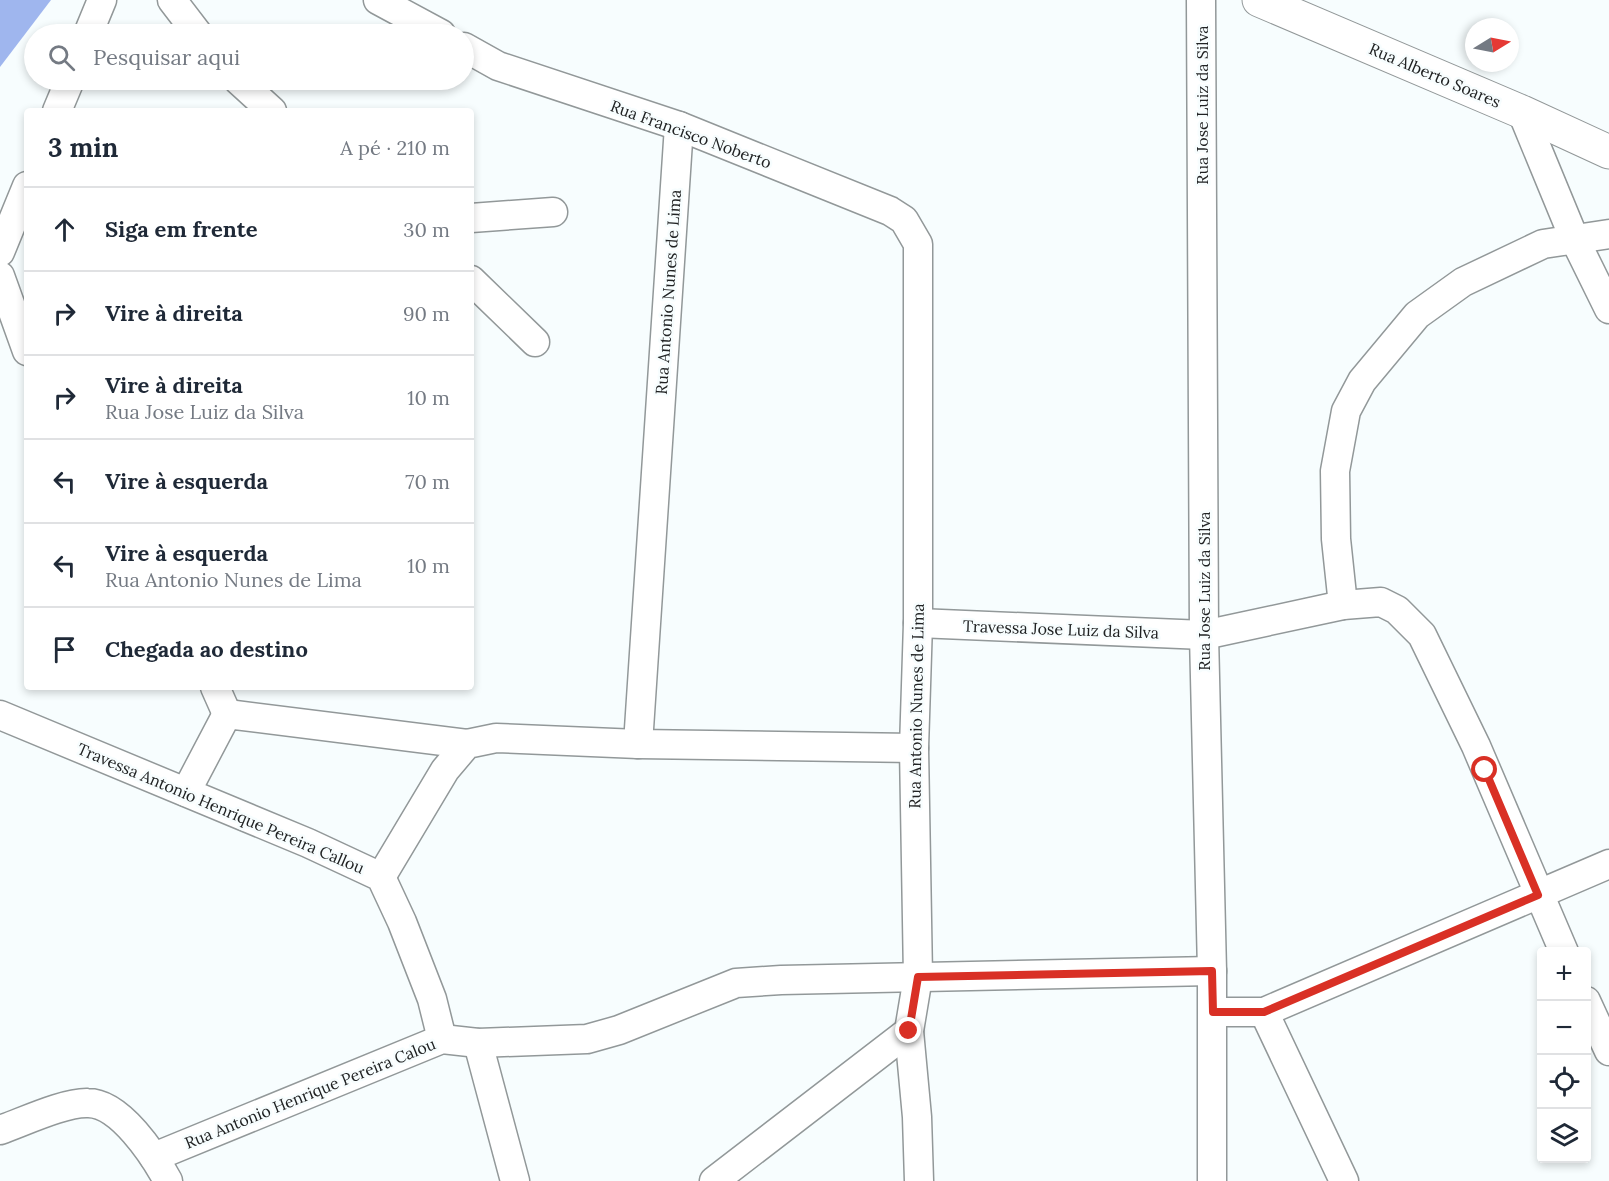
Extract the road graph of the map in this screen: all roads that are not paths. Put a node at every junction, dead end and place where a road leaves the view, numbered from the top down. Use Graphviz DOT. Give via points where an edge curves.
graph roads {
  1 [pos="102,0"];
  2 [pos="172,0"];
  3 [pos="378,0"];
  4 [pos="1202,0"];
  5 [pos="1259,0"];
  6 [pos="92,24"];
  7 [pos="190,24"];
  8 [pos="422,24"];
  9 [pos="474,53"];
  10 [pos="66,90"];
  11 [pos="249,90"];
  12 [pos="58,108"];
  13 [pos="269,108"];
  14 [pos="1522,112"];
  15 [pos="679,126"];
  16 [pos="1609,152"];
  17 [pos="24,193"];
  18 [pos="553,212"];
  19 [pos="474,218"];
  20 [pos="913,232"];
  21 [pos="1609,234"];
  22 [pos="1574,238"];
  23 [pos="0,252"];
  24 [pos="0,276"];
  25 [pos="474,283"];
  26 [pos="1609,309"];
  27 [pos="534,342"];
  28 [pos="24,343"];
  29 [pos="1343,605"];
  30 [pos="918,623"];
  31 [pos="1204,635"];
  32 [pos="216,690"];
  33 [pos="227,714"];
  34 [pos="0,715"];
  35 [pos="467,744"];
  36 [pos="638,744"];
  37 [pos="914,748"];
  38 [pos="186,792"];
  39 [pos="1609,864"];
  40 [pos="381,878"];
  41 [pos="1538,895"];
  42 [pos="1562,947"];
  43 [pos="1212,971"];
  44 [pos="918,977"];
  45 [pos="1591,1010"];
  46 [pos="1213,1012"];
  47 [pos="1264,1012"];
  48 [pos="909,1031"];
  49 [pos="442,1039"];
  50 [pos="478,1043"];
  51 [pos="1609,1051"];
  52 [pos="0,1130"];
  53 [pos="161,1169"];
  54 [pos="515,1181"];
  55 [pos="714,1181"];
  56 [pos="919,1181"];
  57 [pos="1212,1181"];
  58 [pos="1344,1181"];
  1 -- 6 [label="street"];
  2 -- 7 [label="street"];
  3 -- 8 [label="street"];
  4 -- 31 [label="street, Rua Jose Luiz da Silva"];
  5 -- 14 [label="main road, Rua Alberto Soares"];
  9 -- 15 [label="street, Rua Francisco Noberto" via="498,66"];
  10 -- 12 [label="street"];
  11 -- 13 [label="street"];
  14 -- 16 [label="main road, Rua Alberto Soares"];
  14 -- 22 [label="street"];
  15 -- 20 [label="street, Rua Francisco Noberto" via="890,211 904,219"];
  15 -- 36 [label="street, Rua Antonio Nunes de Lima"];
  17 -- 23 [label="street"];
  18 -- 19 [label="street"];
  20 -- 30 [label="street, Rua Antonio Nunes de Lima" via="919,257"];
  21 -- 22 [label="street"];
  22 -- 26 [label="street"];
  22 -- 29 [label="street" via="1543,244 1463,282 1417,315 1362,381 1346,411 1335,471 1336,539"];
  24 -- 28 [label="street"];
  25 -- 27 [label="street"];
  29 -- 31 [label="street, Travessa Jose Luiz da Silva"];
  29 -- 41 [label="street, Travessa Jose Luiz da Silva" via="1381,602 1397,610 1422,635 1476,746"];
  30 -- 31 [label="street, Travessa Jose Luiz da Silva"];
  30 -- 37 [label="street, Rua Antonio Nunes de Lima"];
  31 -- 43 [label="street, Rua Jose Luiz da Silva"];
  32 -- 33 [label="street"];
  33 -- 35 [label="street"];
  33 -- 38 [label="street"];
  34 -- 38 [label="street, Travessa Antonio Henrique Pereira Callou"];
  35 -- 36 [label="street" via="496,738"];
  35 -- 40 [label="street" via="445,770"];
  36 -- 37 [label="street"];
  37 -- 44 [label="street, Rua Antonio Nunes de Lima"];
  38 -- 40 [label="street, Travessa Antonio Henrique Pereira Callou"];
  39 -- 41 [label="street"];
  40 -- 49 [label="street, Travessa Antonio Henrique Pereira Callou" via="432,999"];
  41 -- 42 [label="street, Travessa Jose Luiz da Silva"];
  41 -- 47 [label="street"];
  43 -- 44 [label="street, Rua Antonio Henrique Pereira Calou"];
  43 -- 46 [label="street, Rua Jose Luiz da Silva"];
  44 -- 48 [label="street, Rua Antonio Nunes de Lima"];
  44 -- 50 [label="street, Rua Antonio Henrique Pereira Calou" via="736,983 595,1037"];
  45 -- 51 [label="street"];
  46 -- 47 [label="street"];
  46 -- 57 [label="street, Rua Jose Luiz da Silva"];
  47 -- 58 [label="street"];
  48 -- 55 [label="street"];
  48 -- 56 [label="street, Rua Antonio Nunes de Lima"];
  49 -- 50 [label="street, Rua Antonio Henrique Pereira Calou"];
  49 -- 53 [label="street, Rua Antonio Henrique Pereira Calou"];
  50 -- 54 [label="street"];
  52 -- 53 [label="street" via="69,1105 90,1102 108,1108 120,1118"];
}
